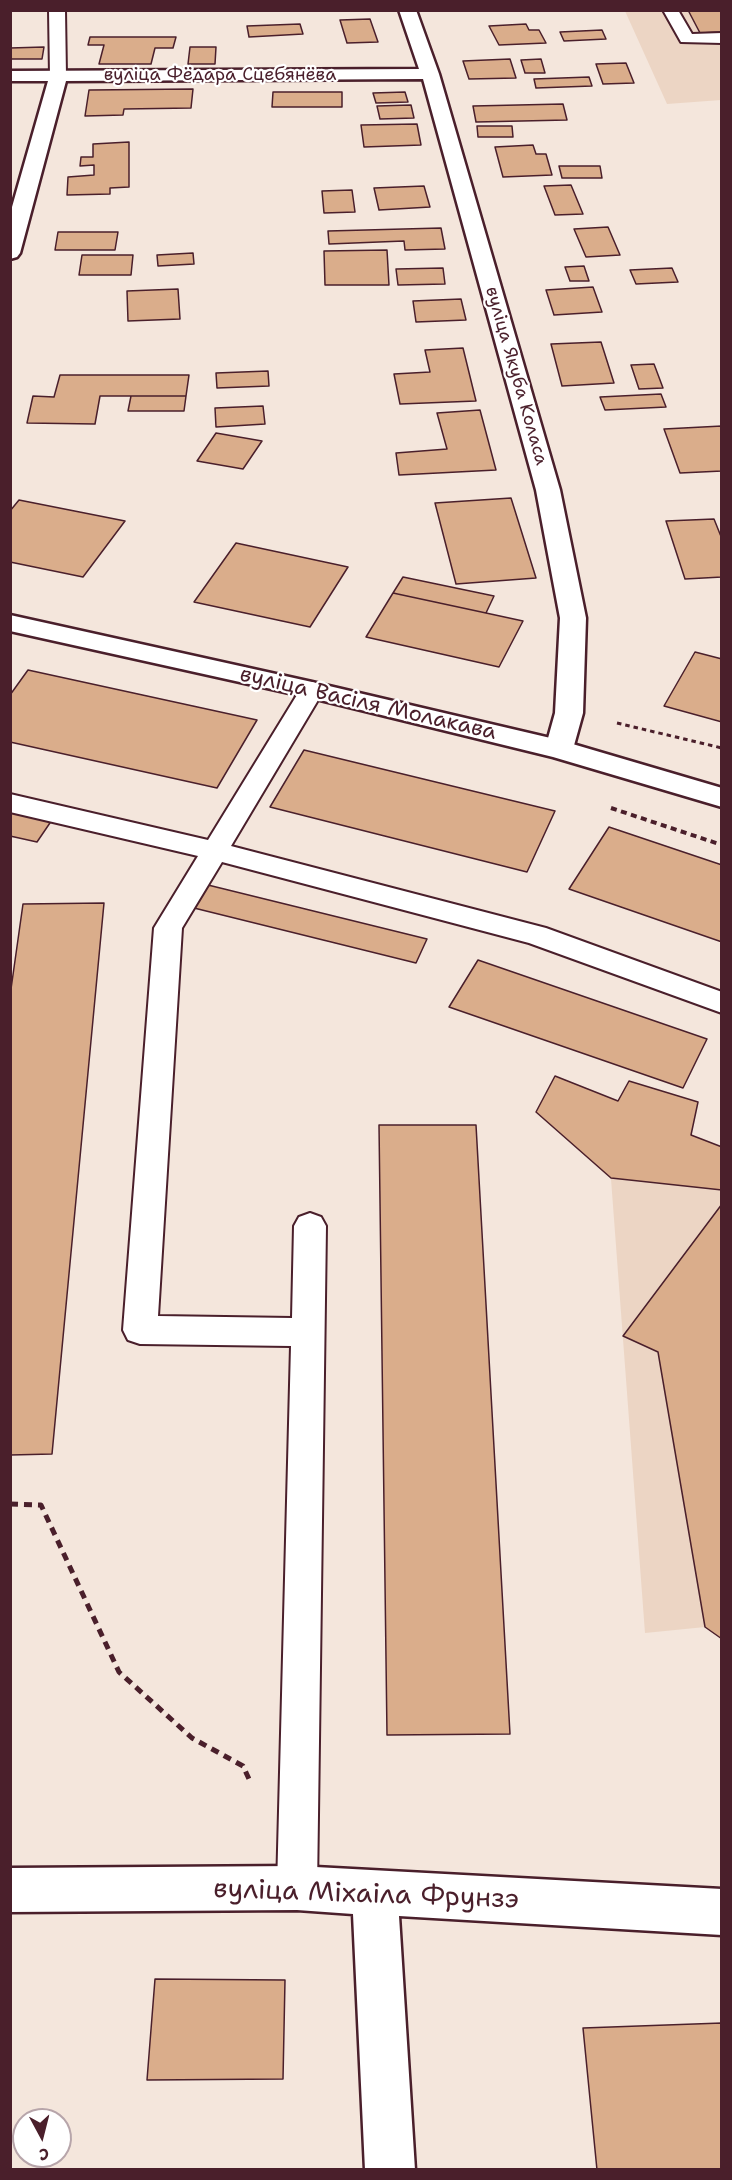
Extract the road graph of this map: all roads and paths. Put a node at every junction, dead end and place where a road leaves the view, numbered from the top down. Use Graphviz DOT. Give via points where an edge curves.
graph roads {
  1 [pos="57,10"];
  2 [pos="407,10"];
  3 [pos="670,10"];
  4 [pos="722,38"];
  5 [pos="430,74"];
  6 [pos="10,76"];
  7 [pos="58,76"];
  8 [pos="10,253"];
  9 [pos="10,623"];
  10 [pos="312,690"];
  11 [pos="559,749"];
  12 [pos="722,798"];
  13 [pos="10,803"];
  14 [pos="215,851"];
  15 [pos="722,1003"];
  16 [pos="310,1226"];
  17 [pos="308,1332"];
  18 [pos="10,1504"];
  19 [pos="252,1786"];
  20 [pos="297,1888"];
  21 [pos="10,1890"];
  22 [pos="375,1893"];
  23 [pos="722,1911"];
  24 [pos="390,2169"];
  1 -- 7 [label="lane"];
  2 -- 5 [label="street, вуліца Якуба Коласа"];
  3 -- 4 [label="lane" via="687,39"];
  5 -- 7 [label="street, вуліца Фёдара Сцебянёва"];
  5 -- 11 [label="street, вуліца Якуба Коласа" via="548,490 573,618 569,712"];
  6 -- 7 [label="street, вуліца Фёдара Сцебянёва"];
  7 -- 8 [label="street"];
  9 -- 10 [label="street, вуліца Васіля Молакава"];
  10 -- 11 [label="street, вуліца Васіля Молакава"];
  10 -- 14 [label="lane"];
  11 -- 12 [label="street, вуліца Васіля Молакава"];
  13 -- 14 [label="lane"];
  14 -- 15 [label="lane" via="536,935"];
  14 -- 17 [label="lane" via="168,928 140,1330"];
  16 -- 17 [label="lane"];
  17 -- 20 [label="lane"];
  18 -- 19 [label="path" via="42,1505 119,1672 192,1738 243,1766"];
  20 -- 21 [label="street, вуліца Міхаіла Фрунзэ"];
  20 -- 22 [label="street, вуліца Міхаіла Фрунзэ"];
  22 -- 23 [label="street, вуліца Міхаіла Фрунзэ"];
  22 -- 24 [label="street"];
}
